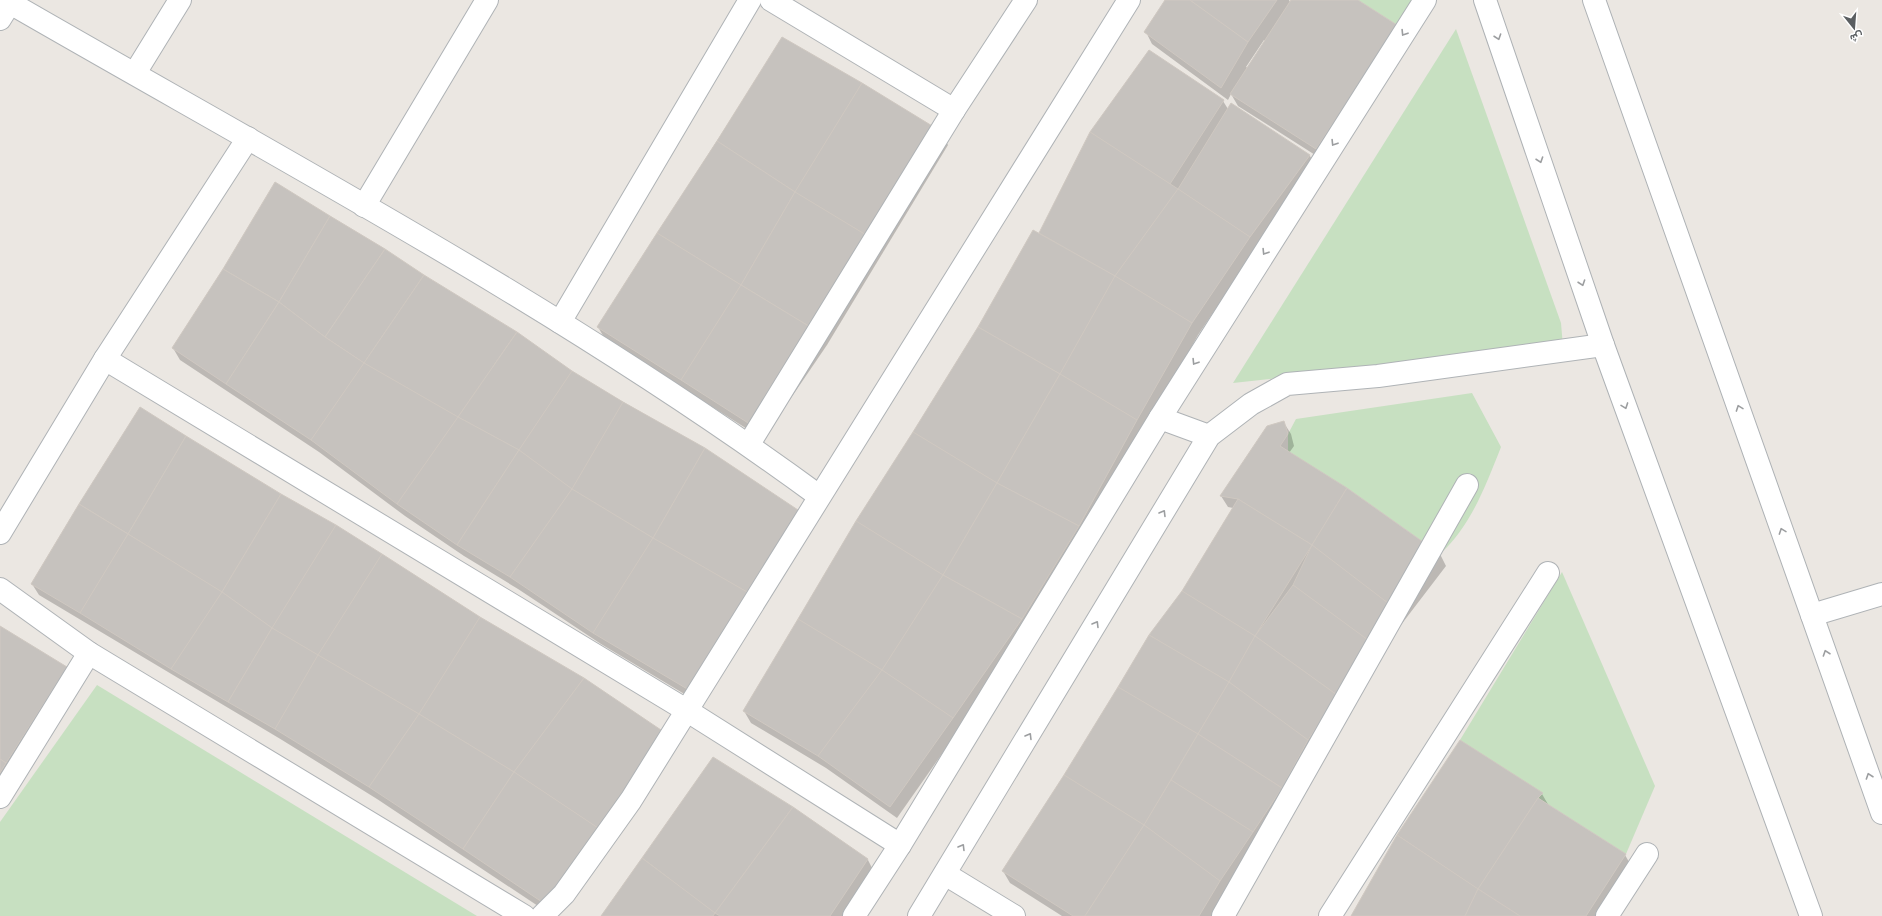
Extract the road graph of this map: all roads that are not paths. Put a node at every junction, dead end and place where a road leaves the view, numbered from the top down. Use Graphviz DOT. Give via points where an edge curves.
graph roads {
  1 [pos="180,0"];
  2 [pos="487,0"];
  3 [pos="750,0"];
  4 [pos="771,0"];
  5 [pos="1026,0"];
  6 [pos="1128,0"];
  7 [pos="1425,0"];
  8 [pos="1485,0"];
  9 [pos="1594,0"];
  10 [pos="5,7"];
  11 [pos="135,73"];
  12 [pos="954,110"];
  13 [pos="248,138"];
  14 [pos="364,206"];
  15 [pos="560,322"];
  16 [pos="1603,345"];
  17 [pos="105,359"];
  18 [pos="1160,418"];
  19 [pos="1209,436"];
  20 [pos="749,444"];
  21 [pos="1467,485"];
  22 [pos="820,496"];
  23 [pos="0,534"];
  24 [pos="1548,573"];
  25 [pos="0,589"];
  26 [pos="1882,594"];
  27 [pos="1812,615"];
  28 [pos="89,653"];
  29 [pos="686,710"];
  30 [pos="0,797"];
  31 [pos="1882,813"];
  32 [pos="900,845"];
  33 [pos="1648,854"];
  34 [pos="946,874"];
  35 [pos="524,916"];
  36 [pos="542,916"];
  37 [pos="854,916"];
  38 [pos="919,916"];
  39 [pos="1014,916"];
  40 [pos="1223,916"];
  41 [pos="1330,916"];
  42 [pos="1607,916"];
  43 [pos="1811,916"];
  1 -- 11 [label="street"];
  2 -- 14 [label="street"];
  3 -- 15 [label="street"];
  4 -- 12 [label="street"];
  5 -- 12 [label="street"];
  6 -- 22 [label="street"];
  7 -- 18 [label="street, one-way"];
  8 -- 16 [label="street, one-way"];
  27 -- 9 [label="street, one-way"];
  10 -- 11 [label="street"];
  11 -- 13 [label="street"];
  12 -- 20 [label="street"];
  13 -- 14 [label="street"];
  13 -- 17 [label="street"];
  14 -- 15 [label="street"];
  15 -- 20 [label="street"];
  16 -- 19 [label="street" via="1378,376 1287,384 1251,404"];
  16 -- 43 [label="street, one-way"];
  17 -- 23 [label="street"];
  17 -- 29 [label="street"];
  18 -- 19 [label="street"];
  18 -- 32 [label="street"];
  34 -- 19 [label="street, one-way"];
  20 -- 22 [label="street"];
  21 -- 40 [label="street"];
  22 -- 29 [label="street"];
  24 -- 41 [label="street"];
  25 -- 28 [label="street"];
  26 -- 27 [label="street"];
  31 -- 27 [label="street, one-way"];
  28 -- 30 [label="street"];
  28 -- 35 [label="street"];
  29 -- 32 [label="street"];
  29 -- 36 [label="street" via="617,819 564,894"];
  32 -- 37 [label="street"];
  33 -- 42 [label="street"];
  34 -- 38 [label="street"];
  34 -- 39 [label="street"];
}
